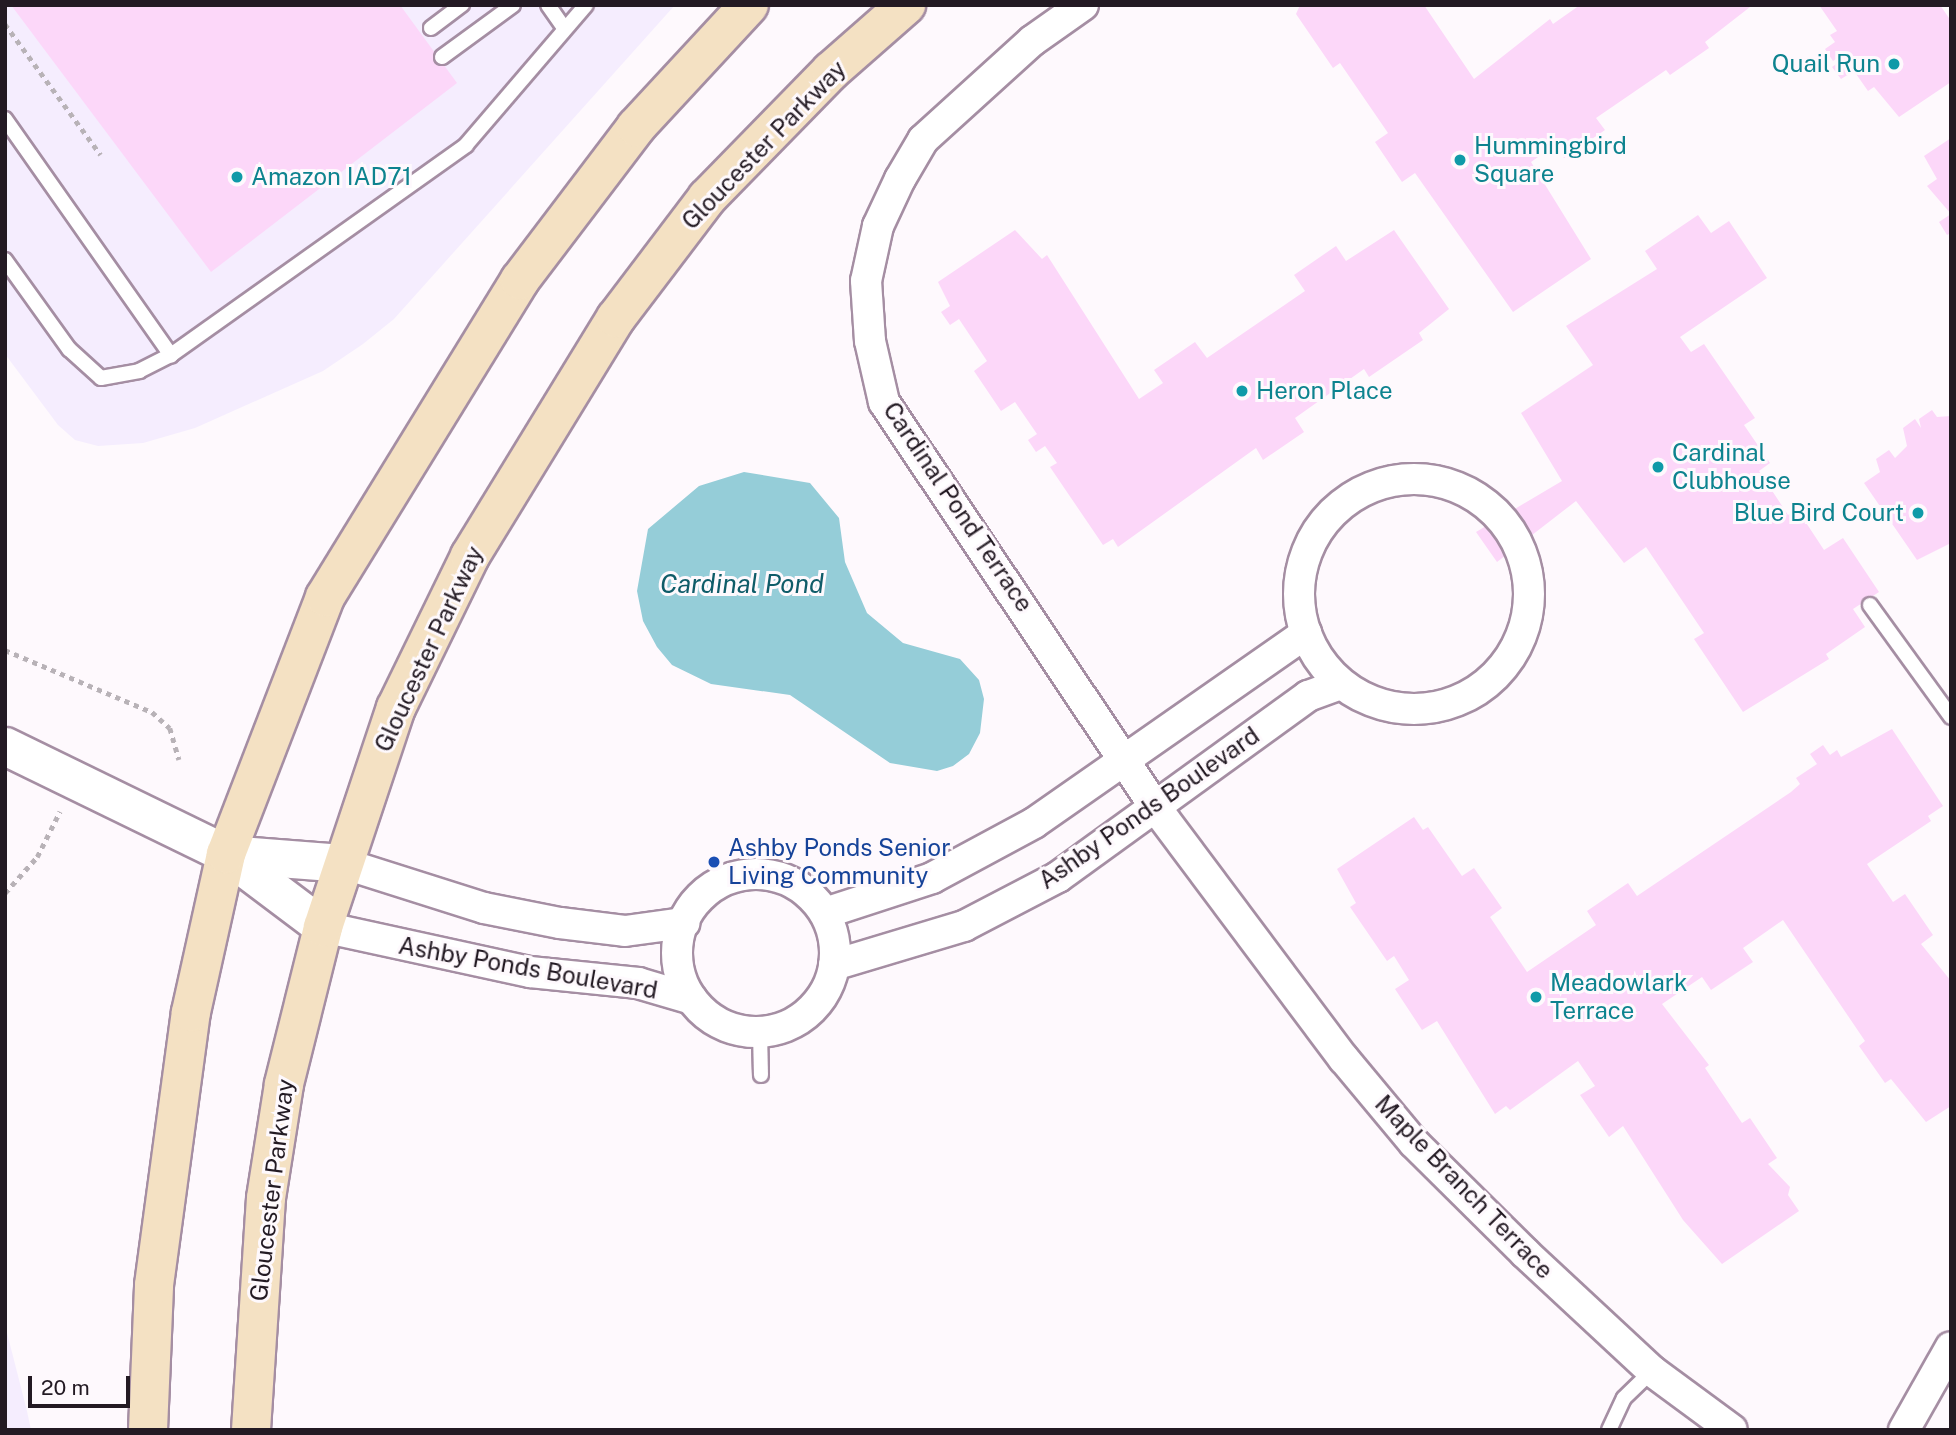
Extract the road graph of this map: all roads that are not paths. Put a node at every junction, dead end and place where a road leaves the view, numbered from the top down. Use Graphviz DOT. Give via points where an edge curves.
graph roads {
  1 [pos="462,5"];
  2 [pos="513,5"];
  3 [pos="548,5"];
  4 [pos="586,5"];
  5 [pos="749,5"];
  6 [pos="906,5"];
  7 [pos="1083,5"];
  8 [pos="431,28"];
  9 [pos="565,29"];
  10 [pos="442,57"];
  11 [pos="5,119"];
  12 [pos="5,260"];
  13 [pos="171,355"];
  14 [pos="1870,605"];
  15 [pos="1306,633"];
  16 [pos="1341,684"];
  17 [pos="1951,717"];
  18 [pos="5,746"];
  19 [pos="1125,762"];
  20 [pos="1156,808"];
  21 [pos="226,854"];
  22 [pos="342,863"];
  23 [pos="825,913"];
  24 [pos="684,923"];
  25 [pos="323,927"];
  26 [pos="834,965"];
  27 [pos="692,999"];
  28 [pos="760,1032"];
  29 [pos="761,1074"];
  30 [pos="1951,1347"];
  31 [pos="1652,1371"];
  32 [pos="148,1430"];
  33 [pos="251,1430"];
  34 [pos="1609,1430"];
  35 [pos="1732,1430"];
  36 [pos="1904,1430"];
  1 -- 8 [label="lane"];
  2 -- 10 [label="lane"];
  3 -- 9 [label="lane"];
  4 -- 9 [label="lane"];
  5 -- 21 [label="main road" via="636,127 520,279 438,411 325,597"];
  6 -- 22 [label="main road, Gloucester Parkway" via="831,71 707,198 616,318 551,416 470,556 396,708"];
  7 -- 19 [label="street, Cardinal Pond Terrace" via="1032,41 923,140 878,226 866,281 870,341 884,402"];
  9 -- 13 [label="lane" via="466,145"];
  11 -- 13 [label="lane"];
  12 -- 13 [label="lane" via="69,349 101,378 139,371"];
  14 -- 17 [label="lane"];
  15 -- 16 [label="street"];
  15 -- 16 [label="street" via="1299,599 1303,564 1317,531 1340,505 1370,487 1404,478 1440,481 1472,493 1500,516 1525,567 1528,614 1517,647 1496,676 1468,697 1434,708 1402,709 1369,701"];
  15 -- 19 [label="street, Ashby Ponds Boulevard"];
  16 -- 20 [label="street, Ashby Ponds Boulevard" via="1308,696"];
  18 -- 21 [label="street"];
  19 -- 20 [label="street, Cardinal Pond Terrace"];
  19 -- 23 [label="street, Ashby Ponds Boulevard" via="964,862"];
  20 -- 26 [label="street, Ashby Ponds Boulevard" via="1058,877 964,926"];
  20 -- 31 [label="street, Maple Branch Terrace" via="1336,1049 1414,1143"];
  21 -- 22 [label="street"];
  21 -- 25 [label="street"];
  21 -- 32 [label="main road" via="191,1012 168,1167 154,1285"];
  22 -- 24 [label="street, Ashby Ponds Boulevard" via="484,908 560,923 625,931"];
  22 -- 25 [label="main road, Gloucester Parkway"];
  23 -- 24 [label="street" via="785,879 751,874 717,884"];
  23 -- 26 [label="street" via="834,939"];
  24 -- 27 [label="street, Ashby Ponds Boulevard" via="678,962"];
  25 -- 27 [label="street, Ashby Ponds Boulevard" via="530,972 638,983"];
  25 -- 33 [label="main road, Gloucester Parkway" via="284,1084 266,1198"];
  26 -- 28 [label="street, Ashby Ponds Boulevard" via="812,1009 796,1021"];
  27 -- 28 [label="street, Ashby Ponds Boulevard" via="722,1024"];
  28 -- 29 [label="lane"];
  30 -- 36 [label="street"];
  31 -- 34 [label="lane" via="1624,1398"];
  31 -- 35 [label="street, Maple Branch Terrace"];
}
